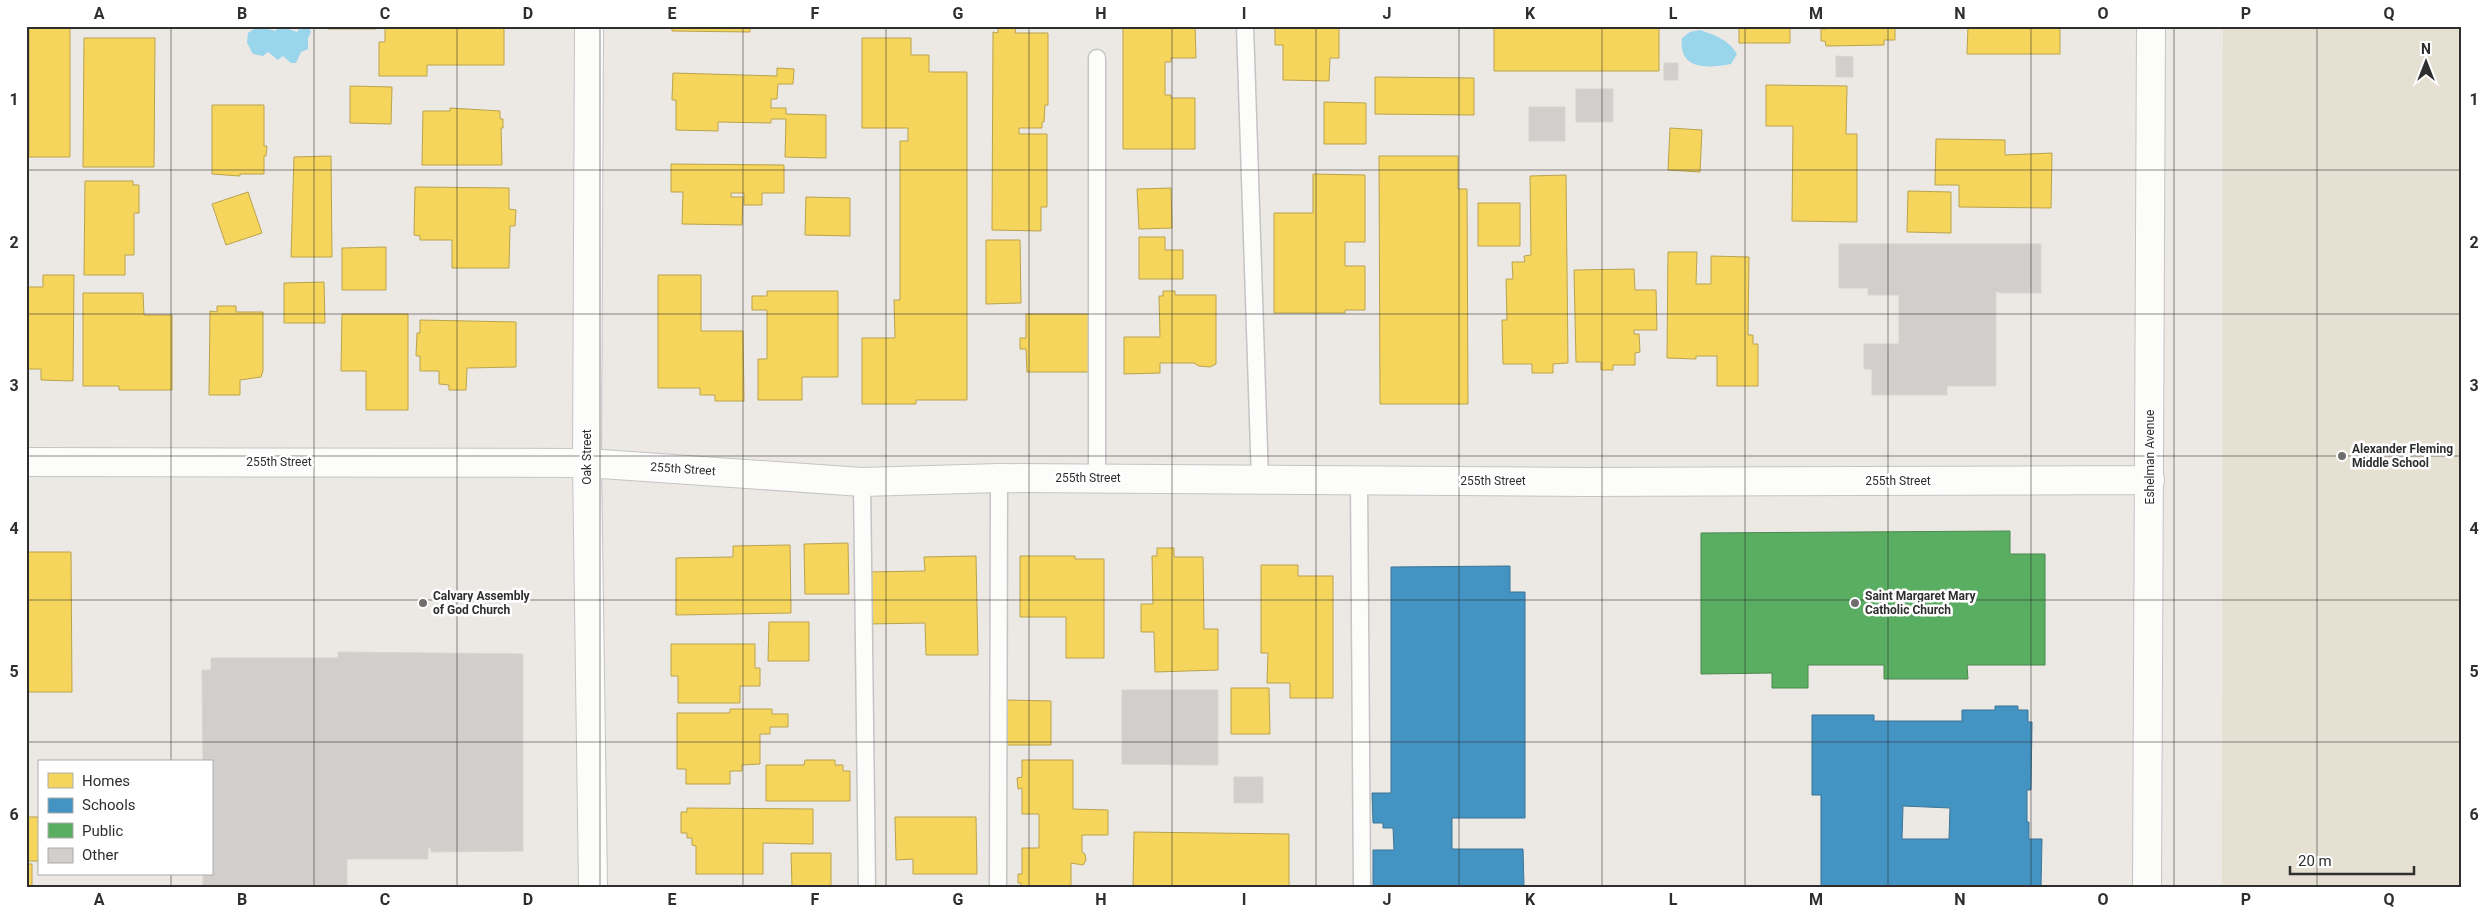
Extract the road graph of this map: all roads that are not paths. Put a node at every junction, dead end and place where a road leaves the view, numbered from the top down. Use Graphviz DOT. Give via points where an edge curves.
graph roads {
  1 [pos="589,26"];
  2 [pos="1245,26"];
  3 [pos="2151,26"];
  4 [pos="1097,58"];
  5 [pos="26,462"];
  6 [pos="587,462"];
  7 [pos="999,478"];
  8 [pos="1097,478"];
  9 [pos="1260,480"];
  10 [pos="2150,480"];
  11 [pos="1359,481"];
  12 [pos="862,482"];
  13 [pos="593,887"];
  14 [pos="867,887"];
  15 [pos="998,887"];
  16 [pos="1362,887"];
  17 [pos="2148,887"];
  1 -- 6 [label="street, Oak Street"];
  2 -- 9 [label="lane"];
  3 -- 10 [label="street, Eshelman Avenue"];
  4 -- 8 [label="lane"];
  5 -- 6 [label="street, 255th Street"];
  6 -- 12 [label="street, 255th Street"];
  6 -- 13 [label="street, Oak Street"];
  7 -- 8 [label="street, 255th Street"];
  7 -- 12 [label="street, 255th Street"];
  7 -- 15 [label="lane"];
  8 -- 9 [label="street, 255th Street"];
  9 -- 11 [label="street, 255th Street"];
  10 -- 11 [label="street, 255th Street"];
  10 -- 17 [label="street, Eshelman Avenue"];
  11 -- 16 [label="lane"];
  12 -- 14 [label="lane"];
}
